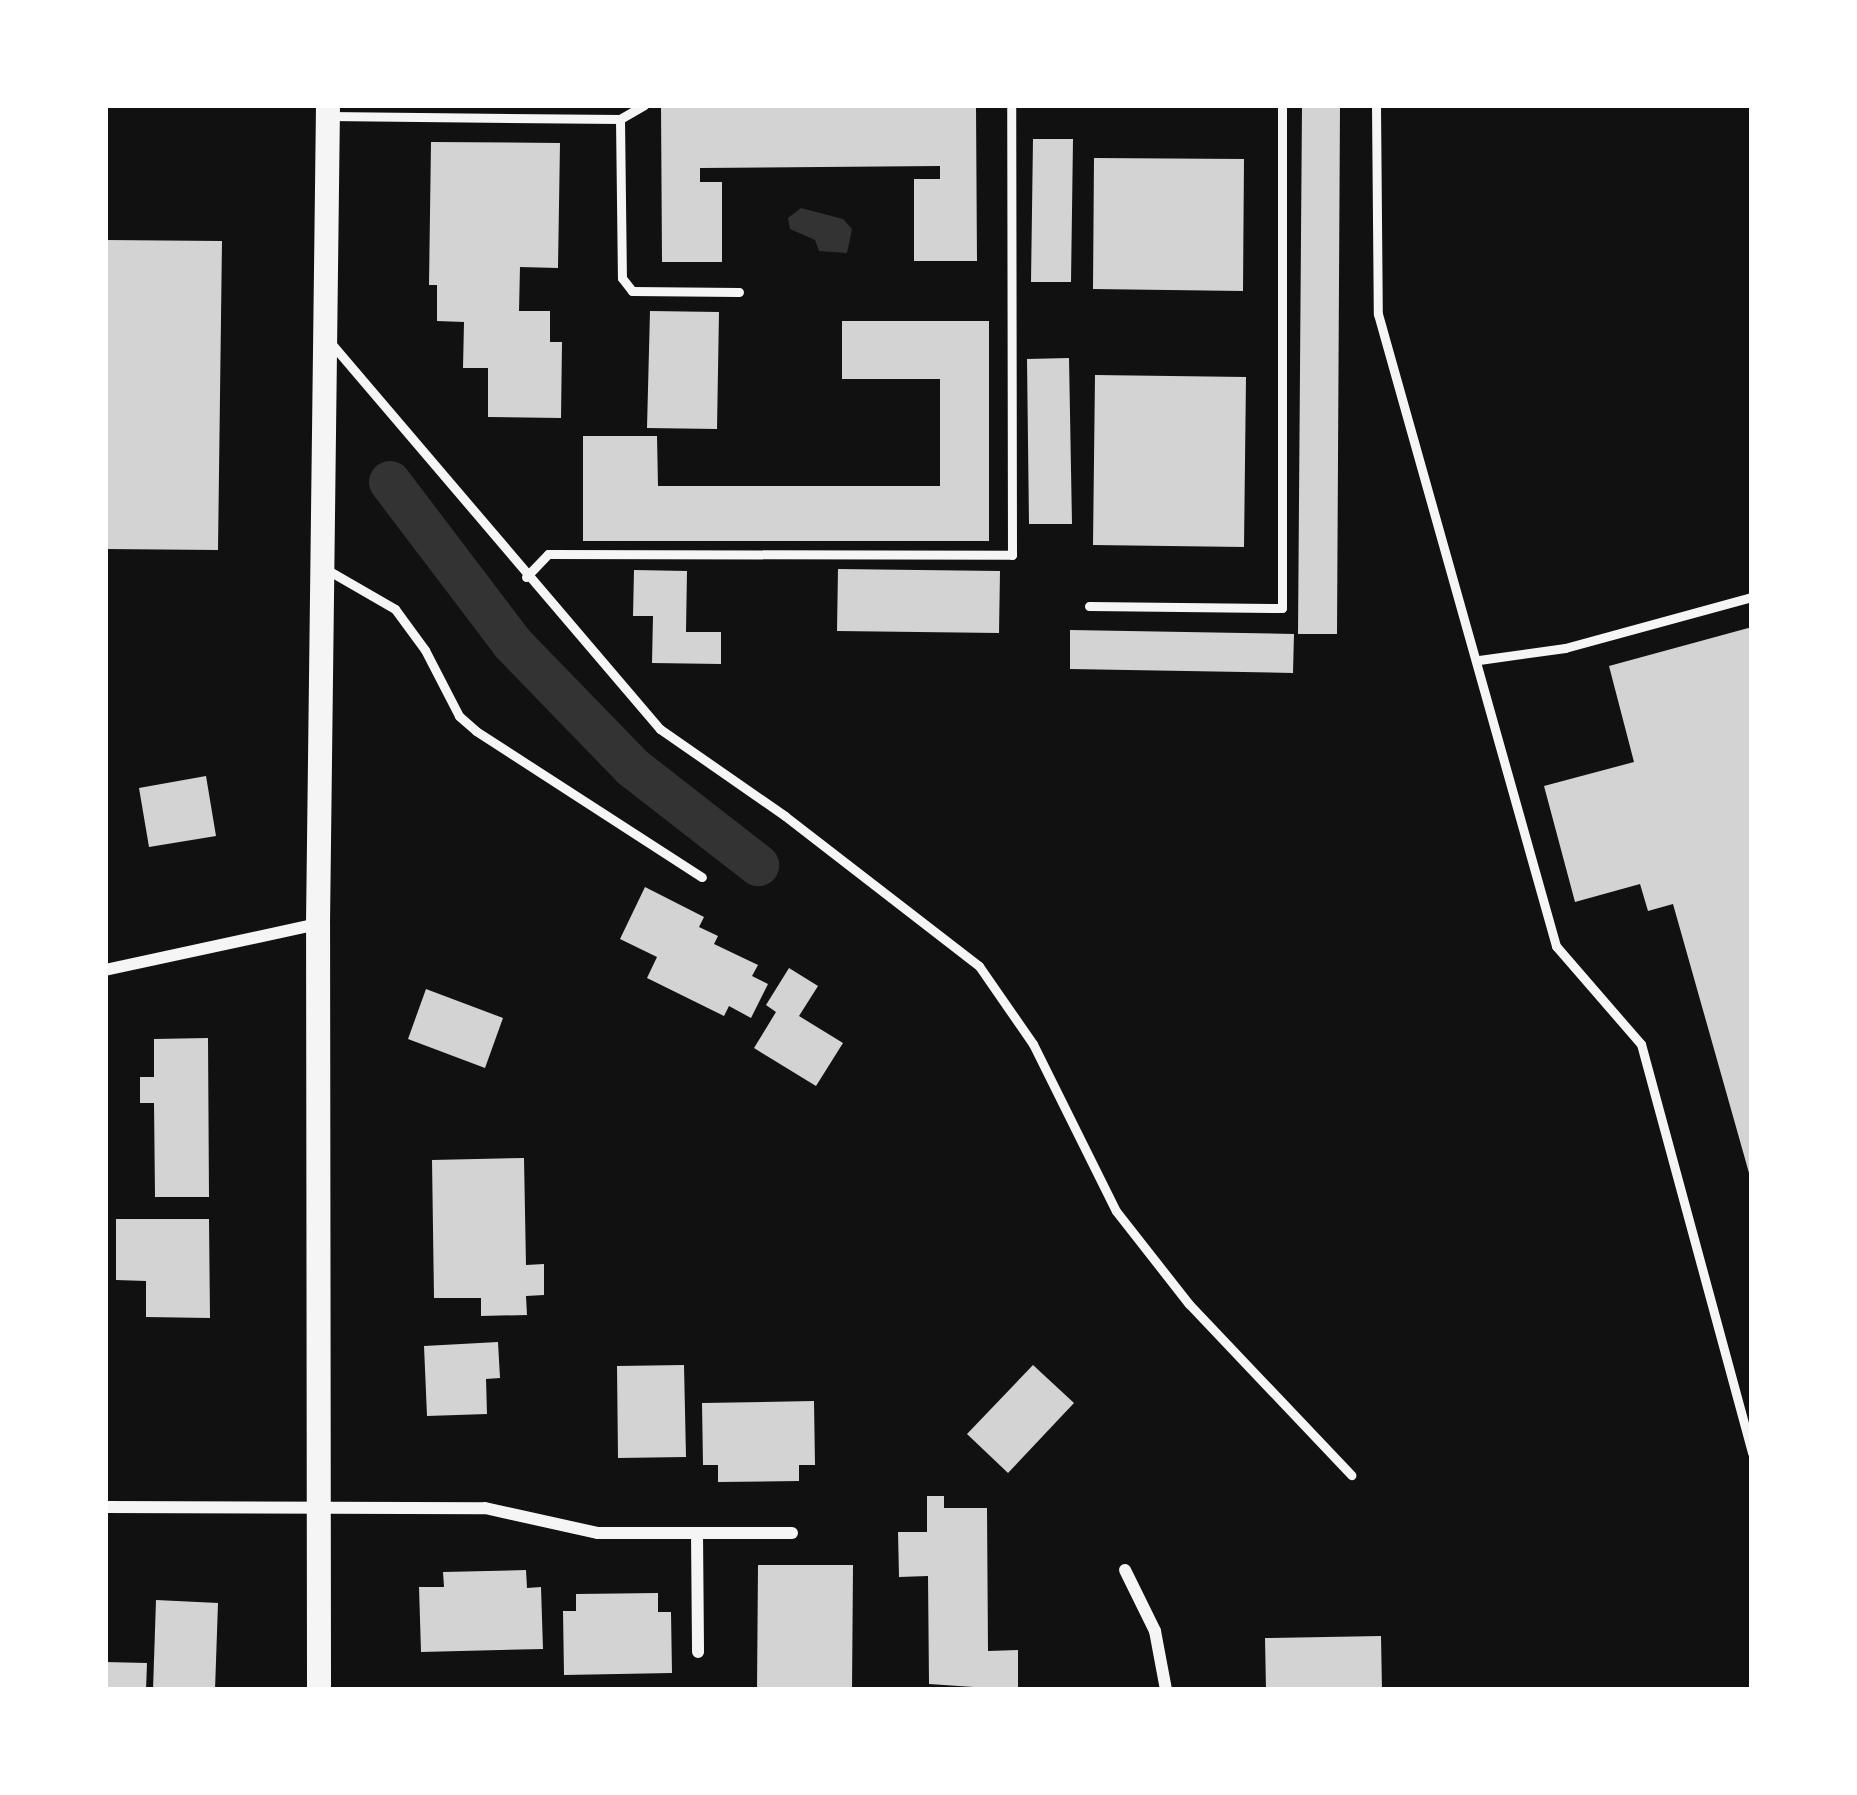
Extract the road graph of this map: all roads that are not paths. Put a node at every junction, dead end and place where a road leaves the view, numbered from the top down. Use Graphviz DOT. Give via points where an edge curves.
graph roads {
  1 [pos="644,105"];
  2 [pos="1011,105"];
  3 [pos="1282,105"];
  4 [pos="1376,105"];
  5 [pos="328,111"];
  6 [pos="620,119"];
  7 [pos="739,292"];
  8 [pos="327,338"];
  9 [pos="324,568"];
  10 [pos="526,577"];
  11 [pos="1752,597"];
  12 [pos="1089,606"];
  13 [pos="1479,660"];
  14 [pos="703,877"];
  15 [pos="318,924"];
  16 [pos="105,970"];
  17 [pos="1752,1453"];
  18 [pos="1352,1475"];
  19 [pos="320,1505"];
  20 [pos="105,1508"];
  21 [pos="697,1533"];
  22 [pos="792,1533"];
  23 [pos="1125,1570"];
  24 [pos="698,1652"];
  25 [pos="319,1690"];
  26 [pos="1166,1690"];
  1 -- 6 [label="lane"];
  2 -- 10 [label="lane" via="1012,555 548,554"];
  3 -- 12 [label="lane" via="1282,608"];
  4 -- 13 [label="lane" via="1378,314"];
  5 -- 6 [label="lane"];
  5 -- 8 [label="main road"];
  6 -- 7 [label="lane" via="622,278 632,291"];
  8 -- 9 [label="main road"];
  8 -- 10 [label="lane"];
  9 -- 14 [label="lane" via="395,609 459,716 476,730"];
  9 -- 15 [label="main road"];
  10 -- 18 [label="lane" via="660,729 979,967 1033,1044 1116,1211 1189,1304"];
  11 -- 13 [label="lane" via="1565,648"];
  13 -- 17 [label="lane" via="1556,946 1641,1044"];
  15 -- 16 [label="street"];
  15 -- 19 [label="main road"];
  19 -- 20 [label="street"];
  19 -- 21 [label="street" via="484,1508 576,1530"];
  19 -- 25 [label="main road"];
  21 -- 22 [label="street"];
  21 -- 24 [label="street"];
  23 -- 26 [label="street" via="1155,1630"];
}
